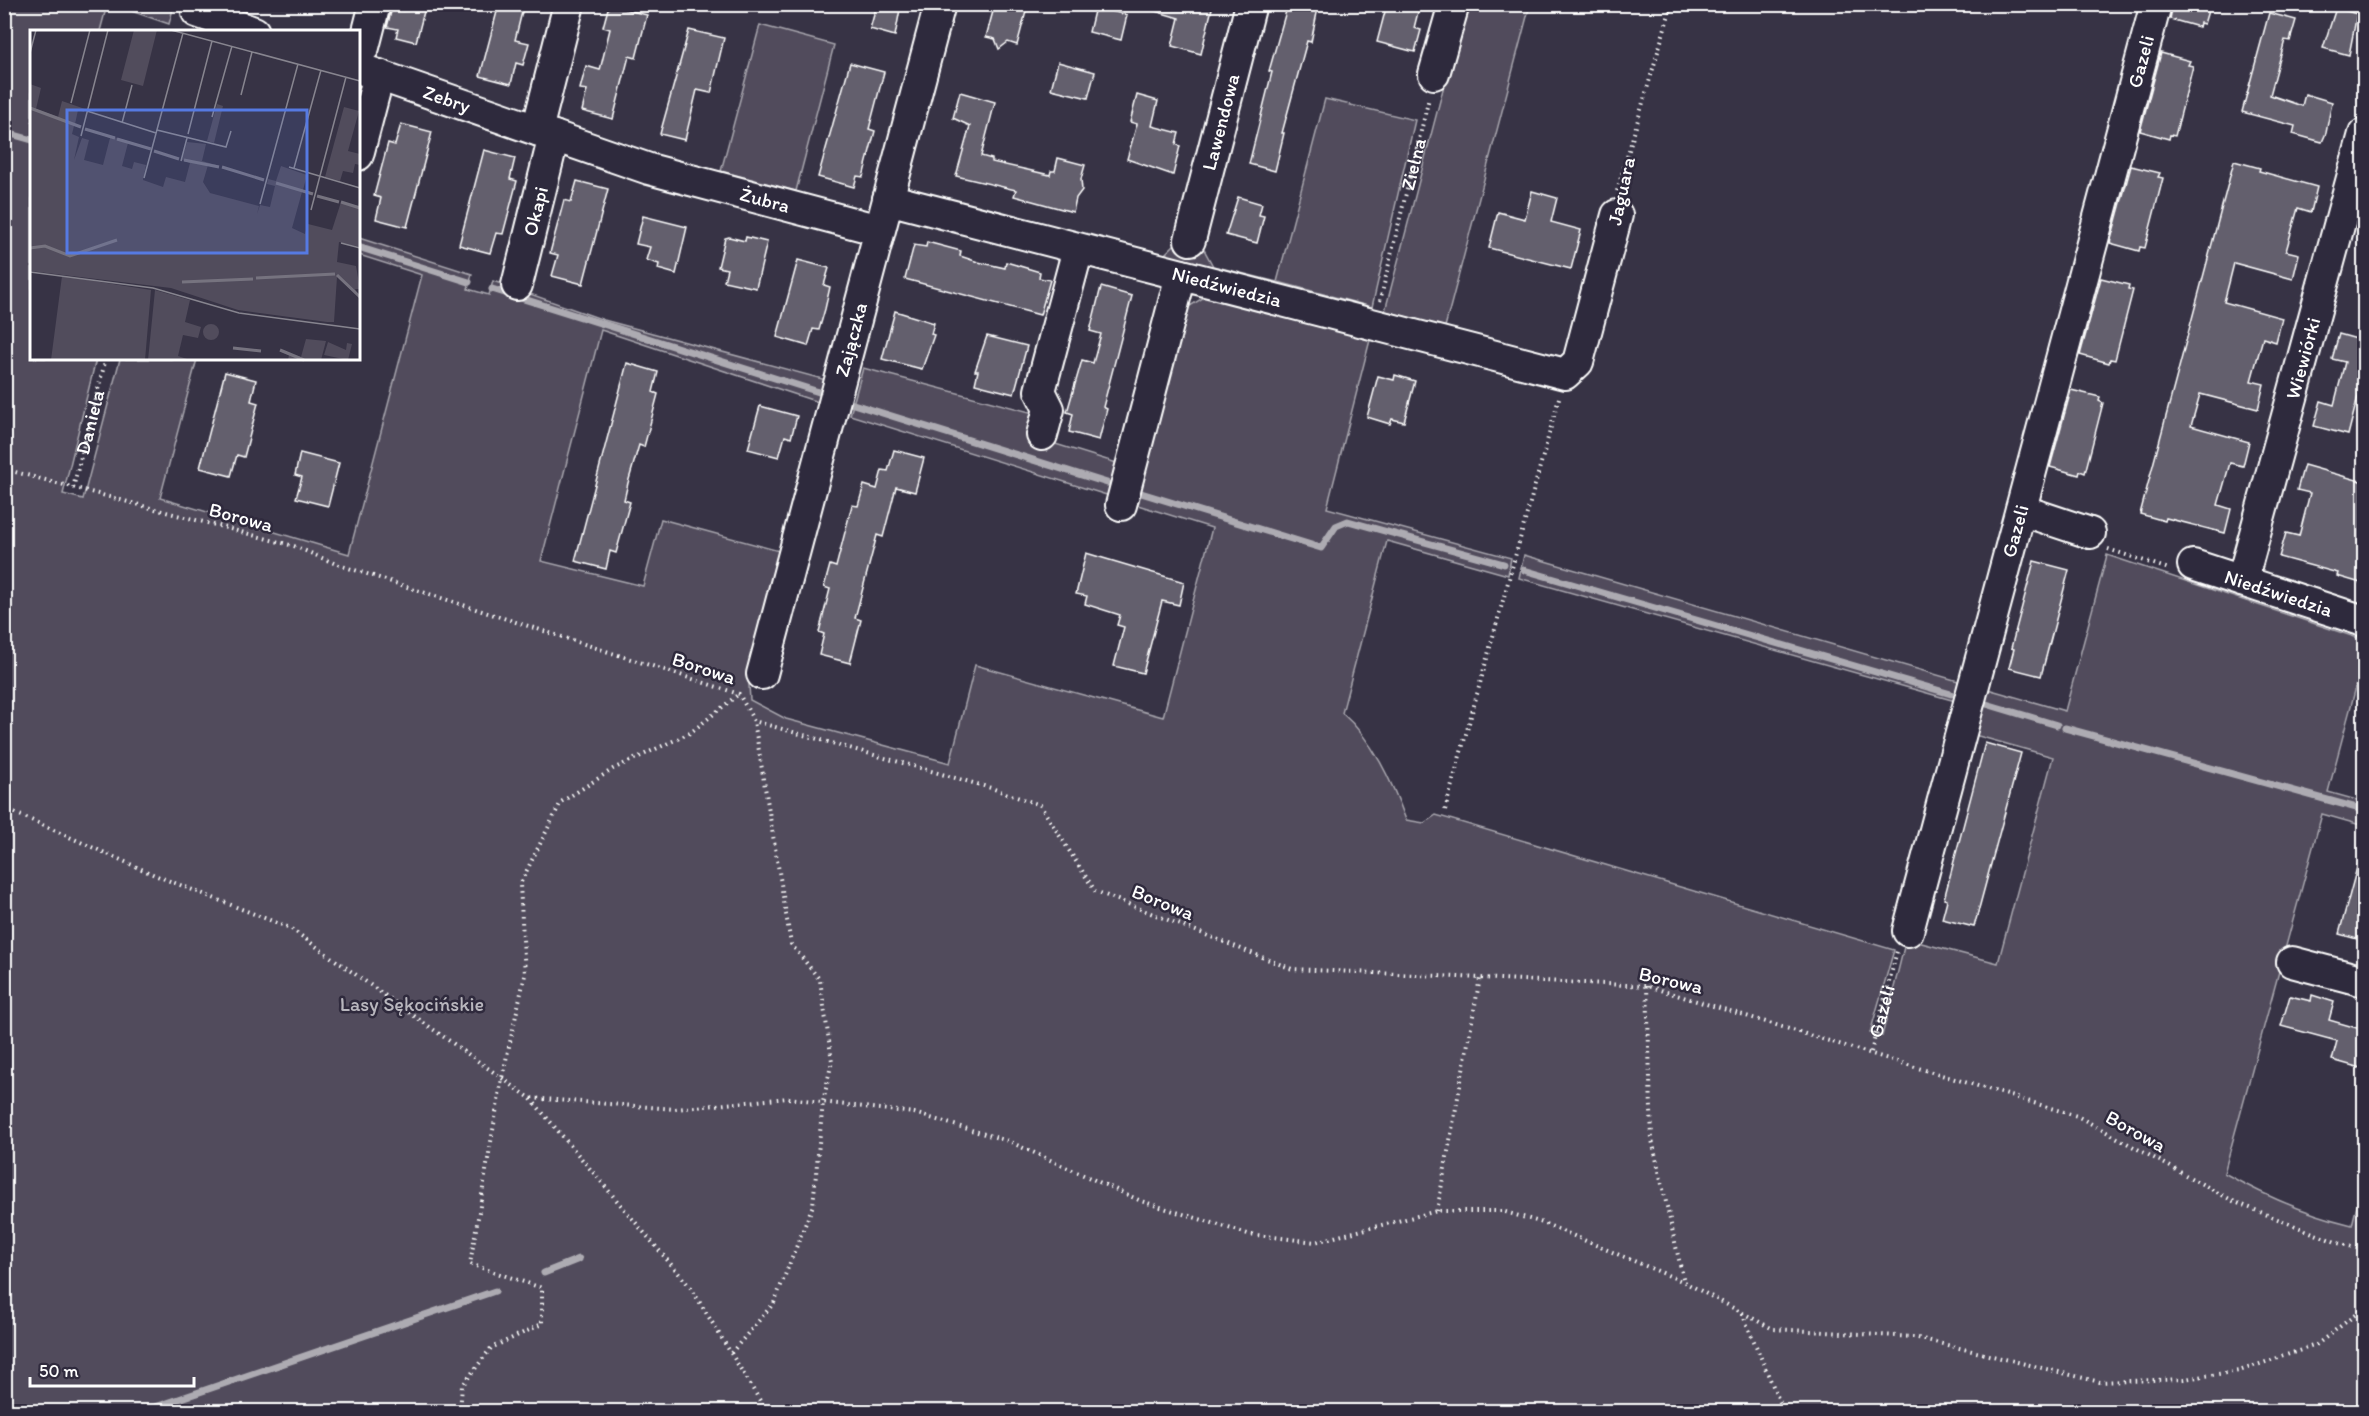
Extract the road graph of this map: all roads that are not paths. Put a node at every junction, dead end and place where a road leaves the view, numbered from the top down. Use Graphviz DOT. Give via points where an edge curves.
graph roads {
  1 [pos="375,4"];
  2 [pos="569,4"];
  3 [pos="940,4"];
  4 [pos="1251,4"];
  5 [pos="1454,4"];
  6 [pos="2156,4"];
  7 [pos="196,16"];
  8 [pos="247,30"];
  9 [pos="367,63"];
  10 [pos="1434,74"];
  11 [pos="545,133"];
  12 [pos="2364,134"];
  13 [pos="360,135"];
  14 [pos="649,169"];
  15 [pos="888,199"];
  16 [pos="1617,214"];
  17 [pos="879,230"];
  18 [pos="1190,240"];
  19 [pos="1078,249"];
  20 [pos="1182,275"];
  21 [pos="517,285"];
  22 [pos="1565,374"];
  23 [pos="1042,435"];
  24 [pos="1121,505"];
  25 [pos="2021,510"];
  26 [pos="2090,532"];
  27 [pos="2193,565"];
  28 [pos="2242,581"];
  29 [pos="2364,621"];
  30 [pos="762,674"];
  31 [pos="1908,932"];
  32 [pos="2292,962"];
  33 [pos="2364,981"];
  1 -- 9 [label="street"];
  2 -- 11 [label="street"];
  3 -- 15 [label="street, Zajączka"];
  4 -- 18 [label="street, Lawendowa"];
  5 -- 10 [label="street"];
  6 -- 25 [label="street, Gazeli"];
  7 -- 8 [label="street"];
  9 -- 11 [label="street, Zebry"];
  9 -- 13 [label="street"];
  11 -- 14 [label="street, Zebry"];
  11 -- 21 [label="street, Okapi"];
  12 -- 28 [label="street, Wiewiórki"];
  14 -- 17 [label="street, Żubra"];
  15 -- 17 [label="street, Zajączka"];
  15 -- 19 [label="street, Niedźwiedzia"];
  16 -- 22 [label="street, Jaguara" via="1578,362"];
  17 -- 30 [label="street, Zajączka"];
  19 -- 20 [label="street, Niedźwiedzia"];
  19 -- 23 [label="street" via="1040,391 1049,409"];
  20 -- 22 [label="street, Niedźwiedzia"];
  20 -- 24 [label="street"];
  25 -- 26 [label="street"];
  25 -- 31 [label="street, Gazeli"];
  27 -- 28 [label="street, Niedźwiedzia"];
  28 -- 29 [label="street, Niedźwiedzia"];
  32 -- 33 [label="street"];
}
